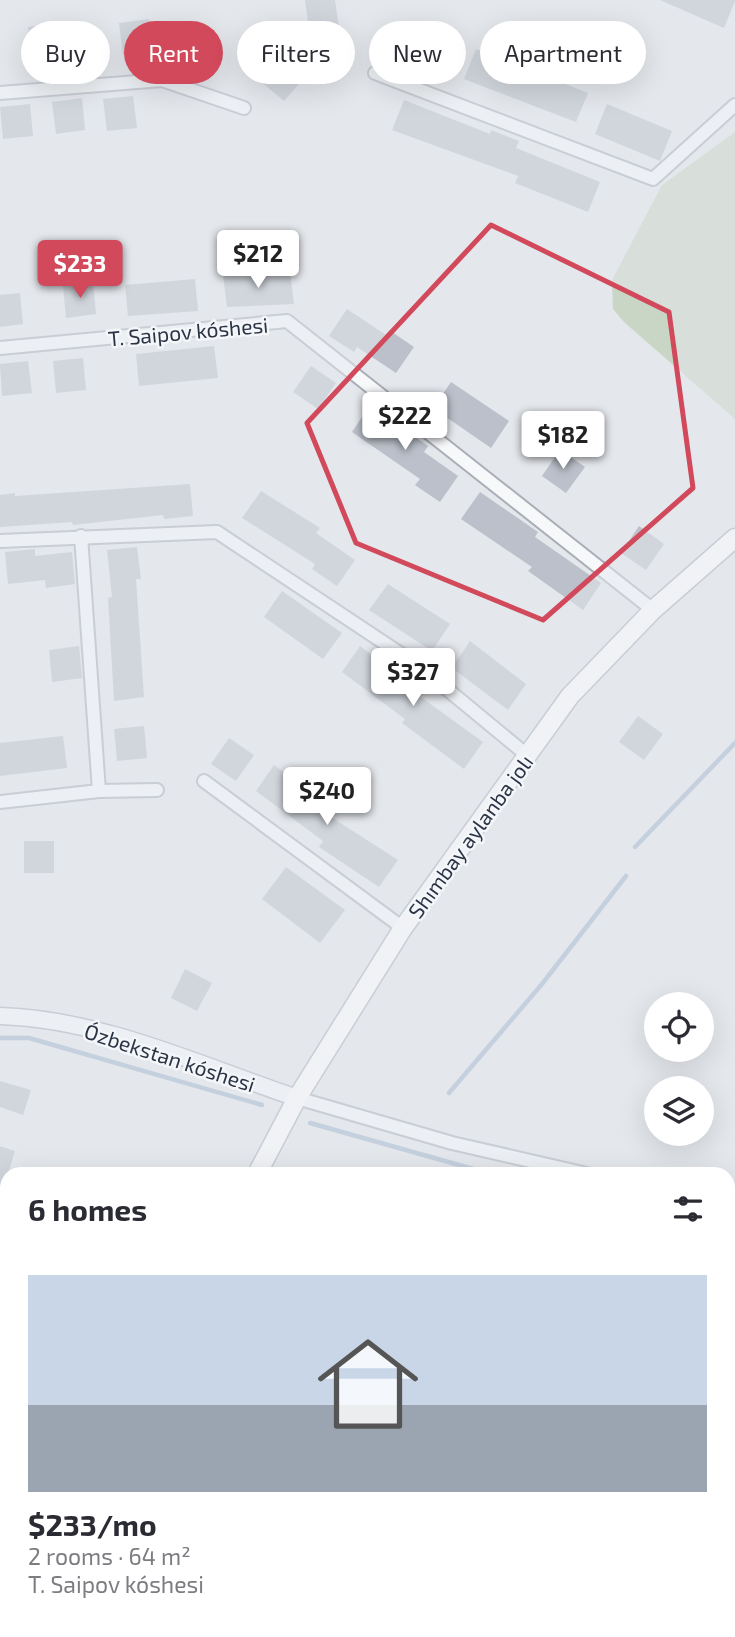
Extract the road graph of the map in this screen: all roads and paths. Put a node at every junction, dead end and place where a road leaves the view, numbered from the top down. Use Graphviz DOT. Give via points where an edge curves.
graph roads {
  1 [pos="404,84"];
  2 [pos="0,93"];
  3 [pos="735,105"];
  4 [pos="244,108"];
  5 [pos="0,348"];
  6 [pos="81,536"];
  7 [pos="735,538"];
  8 [pos="0,541"];
  9 [pos="653,610"];
  10 [pos="528,756"];
  11 [pos="204,781"];
  12 [pos="158,790"];
  13 [pos="99,791"];
  14 [pos="0,802"];
  15 [pos="403,928"];
  16 [pos="0,1016"];
  17 [pos="297,1098"];
  18 [pos="261,1167"];
  19 [pos="557,1167"];
  1 -- 3 [label="street" via="653,179"];
  2 -- 4 [label="street" via="162,80"];
  5 -- 9 [label="street, T. Saipov kóshesi" via="287,321"];
  6 -- 8 [label="street"];
  6 -- 10 [label="street" via="217,532 419,666"];
  6 -- 13 [label="street"];
  7 -- 9 [label="main road, Shımbay aylanba jolı"];
  9 -- 10 [label="main road, Shımbay aylanba jolı" via="570,696"];
  10 -- 15 [label="main road, Shımbay aylanba jolı"];
  11 -- 15 [label="street"];
  12 -- 13 [label="street"];
  13 -- 14 [label="street"];
  15 -- 17 [label="main road, Shımbay aylanba jolı"];
  16 -- 17 [label="street, Ózbekstan kóshesi" via="112,1035"];
  17 -- 18 [label="main road, Shımbay aylanba jolı"];
  17 -- 19 [label="street" via="452,1143"];
}
